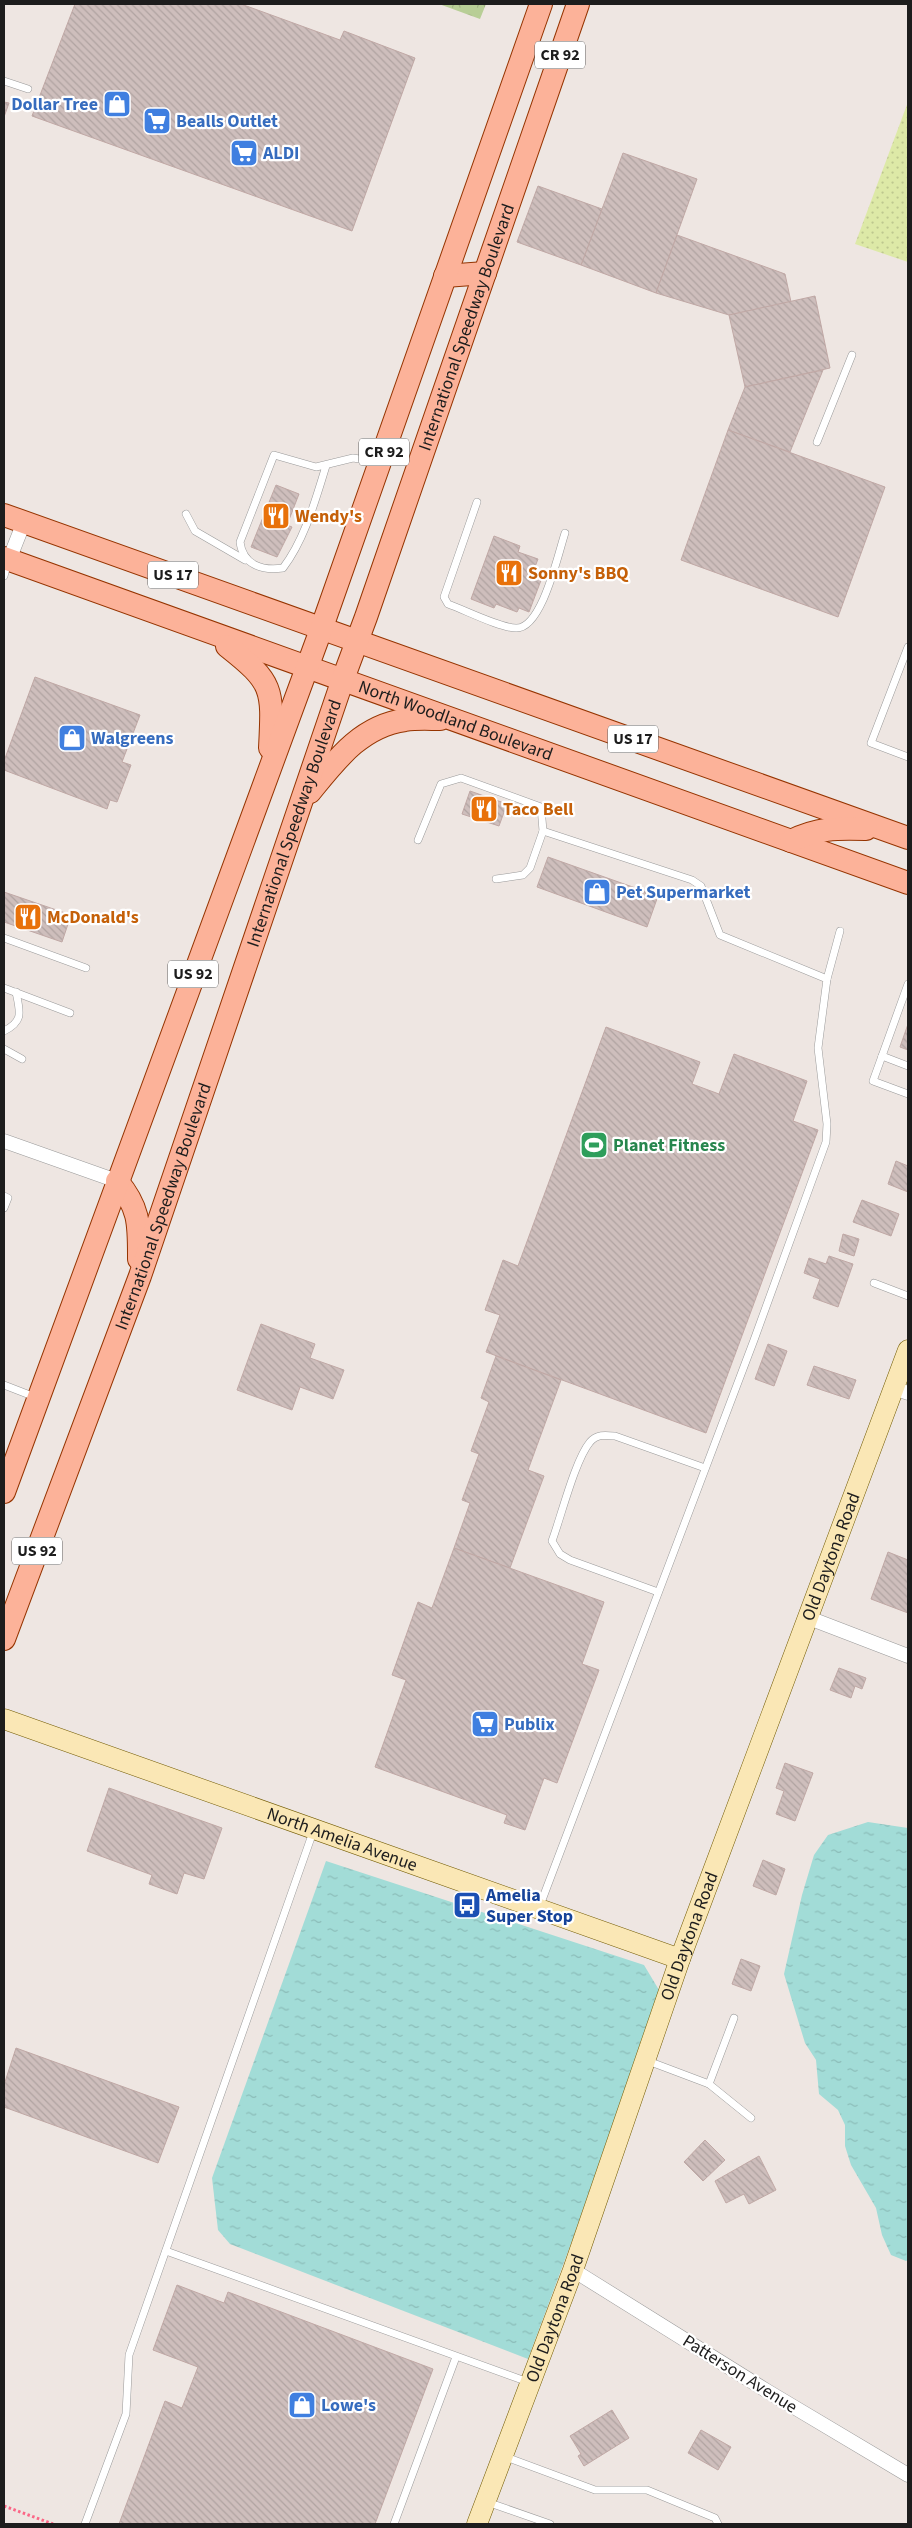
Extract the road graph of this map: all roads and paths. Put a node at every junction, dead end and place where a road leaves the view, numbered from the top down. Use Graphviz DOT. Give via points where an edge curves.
graph roads {
  1 [pos="540,4"];
  2 [pos="578,4"];
  3 [pos="4,81"];
  4 [pos="513,84"];
  5 [pos="28,89"];
  6 [pos="543,106"];
  7 [pos="485,272"];
  8 [pos="445,276"];
  9 [pos="852,355"];
  10 [pos="816,442"];
  11 [pos="372,464"];
  12 [pos="326,466"];
  13 [pos="414,480"];
  14 [pos="477,502"];
  15 [pos="186,514"];
  16 [pos="14,519"];
  17 [pos="565,533"];
  18 [pos="247,561"];
  19 [pos="6,565"];
  20 [pos="322,627"];
  21 [pos="212,634"];
  22 [pos="358,640"];
  23 [pos="908,647"];
  24 [pos="308,667"];
  25 [pos="343,679"];
  26 [pos="452,718"];
  27 [pos="908,757"];
  28 [pos="270,766"];
  29 [pos="301,802"];
  30 [pos="884,829"];
  31 [pos="544,831"];
  32 [pos="908,838"];
  33 [pos="418,840"];
  34 [pos="791,841"];
  35 [pos="496,879"];
  36 [pos="908,883"];
  37 [pos="840,931"];
  38 [pos="4,938"];
  39 [pos="86,968"];
  40 [pos="827,979"];
  41 [pos="908,984"];
  42 [pos="4,988"];
  43 [pos="16,992"];
  44 [pos="70,1013"];
  45 [pos="4,1031"];
  46 [pos="4,1049"];
  47 [pos="882,1056"];
  48 [pos="22,1059"];
  49 [pos="908,1066"];
  50 [pos="908,1094"];
  51 [pos="4,1141"];
  52 [pos="117,1181"];
  53 [pos="4,1196"];
  54 [pos="4,1208"];
  55 [pos="140,1276"];
  56 [pos="874,1283"];
  57 [pos="908,1296"];
  58 [pos="908,1350"];
  59 [pos="4,1385"];
  60 [pos="901,1390"];
  61 [pos="38,1398"];
  62 [pos="705,1468"];
  63 [pos="4,1492"];
  64 [pos="658,1592"];
  65 [pos="809,1618"];
  66 [pos="4,1639"];
  67 [pos="908,1656"];
  68 [pos="4,1719"];
  69 [pos="314,1829"];
  70 [pos="539,1908"];
  71 [pos="680,1959"];
  72 [pos="734,2018"];
  73 [pos="646,2060"];
  74 [pos="709,2084"];
  75 [pos="751,2118"];
  76 [pos="166,2251"];
  77 [pos="573,2270"];
  78 [pos="456,2357"];
  79 [pos="531,2382"];
  80 [pos="503,2456"];
  81 [pos="908,2475"];
  82 [pos="486,2502"];
  83 [pos="4,2506"];
  84 [pos="53,2524"];
  85 [pos="85,2524"];
  86 [pos="394,2524"];
  87 [pos="477,2524"];
  88 [pos="550,2524"];
  89 [pos="718,2524"];
  1 -- 4 [label="main road, International Speedway Boulevard / CR 92"];
  2 -- 6 [label="main road, International Speedway Boulevard / CR 92"];
  3 -- 5 [label="lane"];
  4 -- 6 [label="main road"];
  4 -- 8 [label="main road, International Speedway Boulevard / CR 92"];
  6 -- 7 [label="main road, International Speedway Boulevard / CR 92"];
  7 -- 8 [label="main road"];
  7 -- 13 [label="main road, International Speedway Boulevard / CR 92"];
  8 -- 11 [label="main road, International Speedway Boulevard / CR 92"];
  9 -- 10 [label="lane"];
  11 -- 12 [label="lane" via="352,458"];
  11 -- 13 [label="main road"];
  11 -- 20 [label="main road, International Speedway Boulevard / CR 92"];
  12 -- 18 [label="lane" via="297,548 283,568 270,570"];
  12 -- 18 [label="lane" via="316,467 274,455 240,542 241,553"];
  13 -- 22 [label="main road, International Speedway Boulevard / CR 92"];
  14 -- 17 [label="lane" via="444,596 448,604 510,627 525,627 532,620 543,600"];
  15 -- 18 [label="lane" via="195,531"];
  16 -- 19 [label="street"];
  16 -- 20 [label="main road, US 17"];
  19 -- 21 [label="main road, North Woodland Boulevard / US 17"];
  20 -- 22 [label="main road, US 17"];
  20 -- 24 [label="main road, International Speedway Boulevard / CR 92"];
  21 -- 24 [label="main road, North Woodland Boulevard / US 17"];
  21 -- 28 [label="main road, US 92" via="254,667 268,688 272,704"];
  22 -- 25 [label="main road, International Speedway Boulevard / US 92"];
  22 -- 30 [label="main road, US 17"];
  23 -- 27 [label="lane" via="871,743"];
  24 -- 25 [label="main road, North Woodland Boulevard / US 17"];
  24 -- 28 [label="main road, International Speedway Boulevard / CR 92"];
  25 -- 26 [label="main road, North Woodland Boulevard / US 17"];
  25 -- 29 [label="main road, International Speedway Boulevard / US 92"];
  26 -- 29 [label="main road" via="404,720 369,732 345,749"];
  26 -- 34 [label="main road, North Woodland Boulevard / US 17"];
  28 -- 52 [label="main road, International Speedway Boulevard / US 92"];
  29 -- 55 [label="main road, International Speedway Boulevard / US 92"];
  30 -- 32 [label="main road, US 17"];
  30 -- 34 [label="main road" via="827,828"];
  31 -- 33 [label="lane" via="541,807 461,778 442,784"];
  31 -- 35 [label="lane" via="530,868 523,875"];
  31 -- 40 [label="lane" via="692,880 701,886 720,935"];
  34 -- 36 [label="main road, North Woodland Boulevard / US 17"];
  37 -- 40 [label="lane"];
  38 -- 39 [label="lane"];
  40 -- 62 [label="lane" via="818,1048 827,1124 826,1142"];
  41 -- 47 [label="lane"];
  42 -- 43 [label="lane"];
  43 -- 44 [label="lane"];
  43 -- 45 [label="lane" via="21,1014 15,1026"];
  46 -- 48 [label="lane"];
  47 -- 49 [label="lane"];
  47 -- 50 [label="lane" via="873,1081"];
  51 -- 52 [label="street"];
  52 -- 55 [label="main road" via="131,1198 139,1225"];
  52 -- 61 [label="main road, International Speedway Boulevard / US 92"];
  53 -- 54 [label="lane" via="8,1198"];
  55 -- 66 [label="main road, International Speedway Boulevard / US 92"];
  56 -- 57 [label="lane"];
  58 -- 60 [label="street, Old Daytona Road"];
  59 -- 61 [label="lane"];
  60 -- 65 [label="street, Old Daytona Road"];
  61 -- 63 [label="main road, International Speedway Boulevard / US 92"];
  62 -- 64 [label="lane"];
  62 -- 64 [label="lane" via="602,1434 590,1441 581,1458 552,1541 555,1548 570,1560"];
  64 -- 70 [label="lane"];
  65 -- 67 [label="street"];
  65 -- 71 [label="street, Old Daytona Road"];
  68 -- 69 [label="street, North Amelia Avenue"];
  69 -- 70 [label="street, North Amelia Avenue"];
  69 -- 76 [label="lane"];
  70 -- 71 [label="street, North Amelia Avenue"];
  71 -- 73 [label="street, Old Daytona Road"];
  72 -- 74 [label="lane"];
  73 -- 74 [label="lane"];
  73 -- 77 [label="street, Old Daytona Road"];
  74 -- 75 [label="lane"];
  76 -- 78 [label="lane"];
  76 -- 85 [label="lane" via="129,2355 126,2414"];
  77 -- 79 [label="street, Old Daytona Road"];
  77 -- 81 [label="street, Patterson Avenue"];
  78 -- 79 [label="lane"];
  78 -- 86 [label="lane"];
  79 -- 80 [label="street, Old Daytona Road"];
  80 -- 82 [label="street, Old Daytona Road"];
  80 -- 89 [label="lane" via="595,2490 648,2490 715,2518"];
  82 -- 87 [label="street, Old Daytona Road"];
  82 -- 88 [label="lane"];
  83 -- 84 [label="path"];
}
